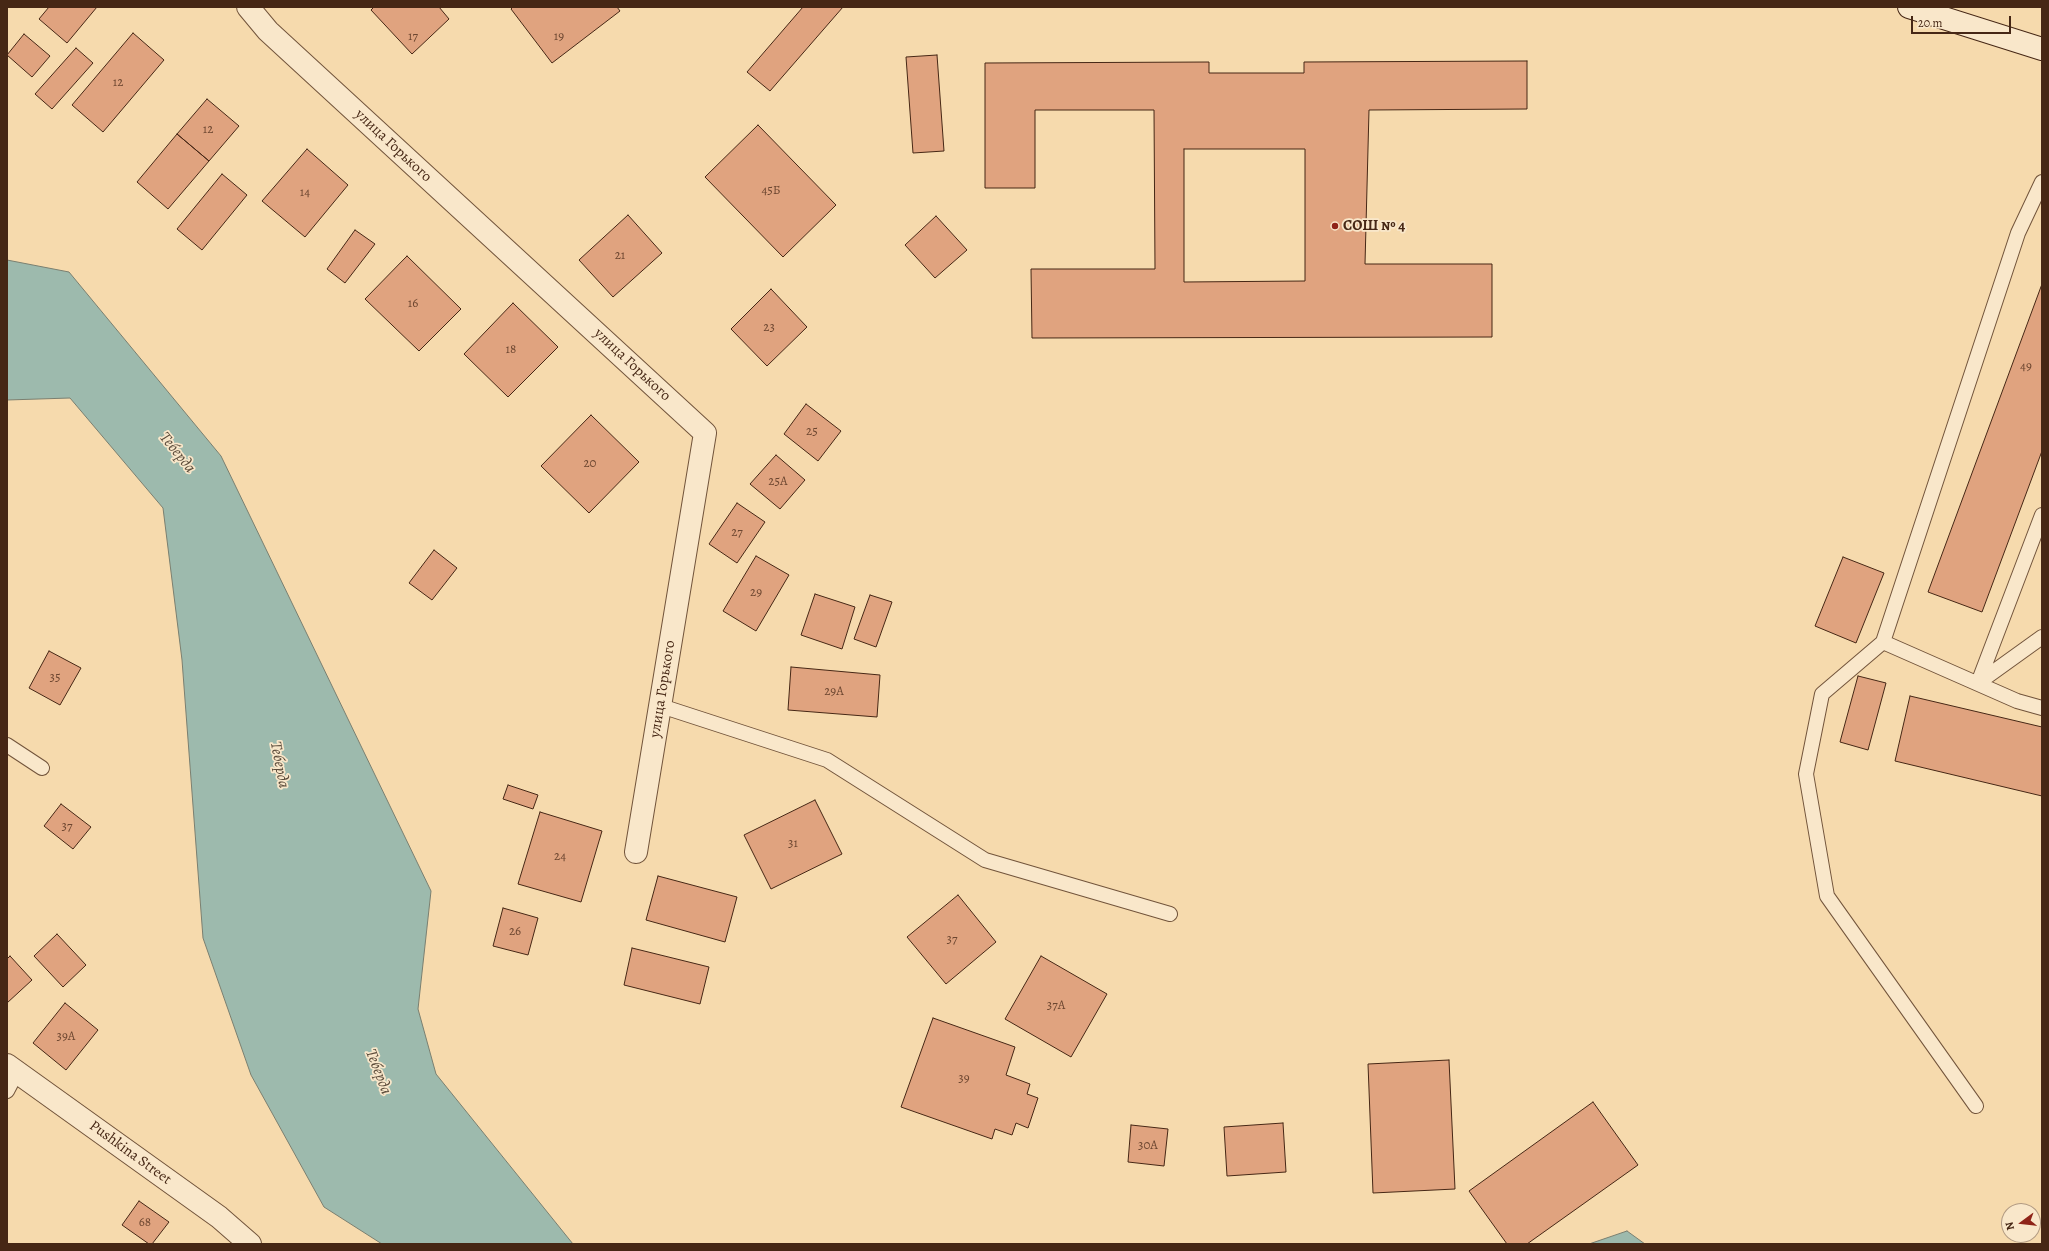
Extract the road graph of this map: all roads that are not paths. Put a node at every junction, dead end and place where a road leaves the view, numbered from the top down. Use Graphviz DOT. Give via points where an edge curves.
graph roads {
  1 [pos="248,7"];
  2 [pos="1909,7"];
  3 [pos="2042,49"];
  4 [pos="2042,182"];
  5 [pos="2042,515"];
  6 [pos="2042,636"];
  7 [pos="1883,642"];
  8 [pos="1978,684"];
  9 [pos="661,706"];
  10 [pos="2042,708"];
  11 [pos="7,745"];
  12 [pos="42,768"];
  13 [pos="636,852"];
  14 [pos="1170,914"];
  15 [pos="12,1068"];
  16 [pos="7,1091"];
  17 [pos="1976,1106"];
  18 [pos="250,1244"];
  1 -- 9 [label="street, улица Горького" via="268,31 706,433"];
  2 -- 3 [label="street"];
  4 -- 7 [label="lane" via="2018,233"];
  5 -- 8 [label="lane"];
  6 -- 8 [label="lane"];
  7 -- 8 [label="lane"];
  7 -- 17 [label="lane" via="1822,694 1806,774 1827,896"];
  8 -- 10 [label="lane" via="2017,701"];
  9 -- 13 [label="street, улица Горького"];
  9 -- 14 [label="lane" via="826,760 985,860"];
  11 -- 12 [label="lane"];
  15 -- 16 [label="lane"];
  15 -- 18 [label="street, Pushkina Street" via="218,1217"];
}
